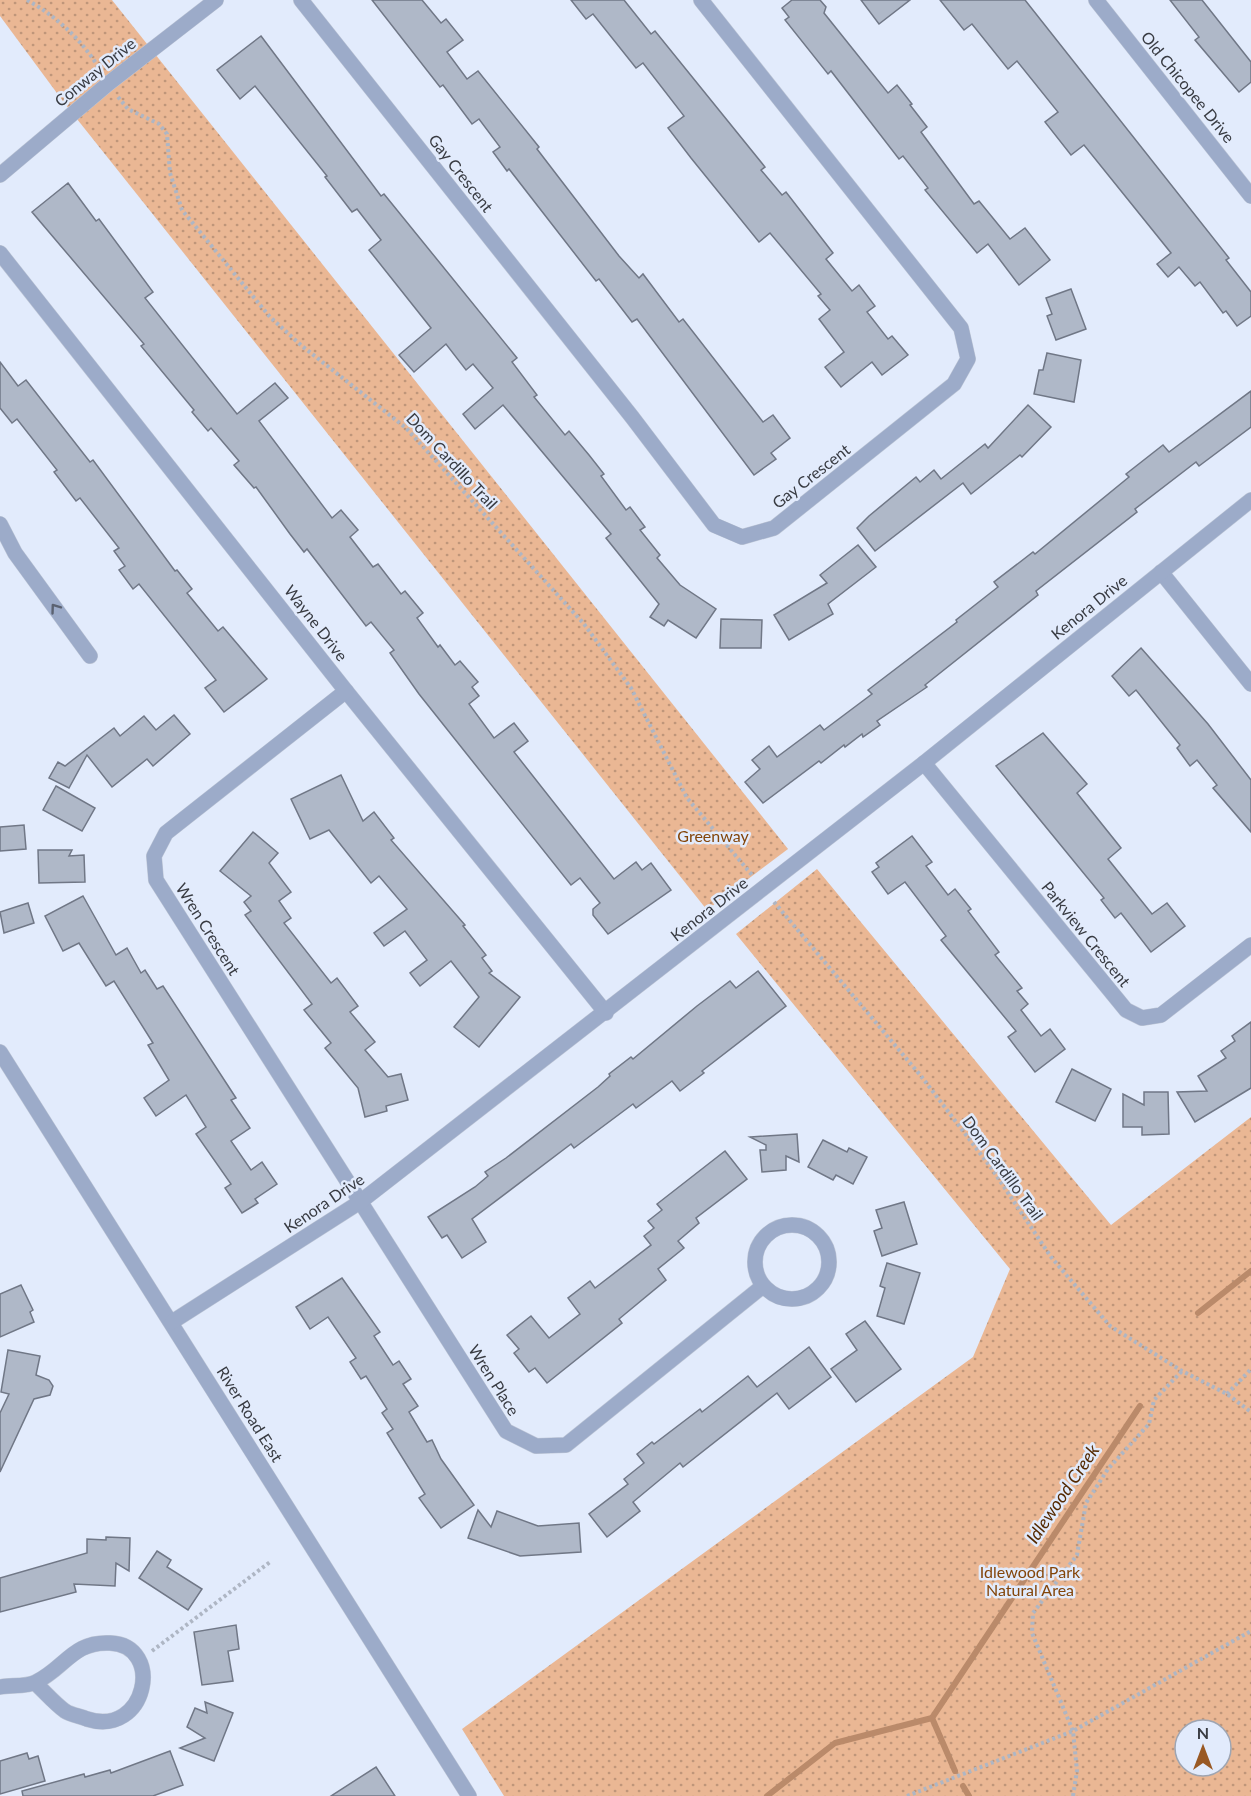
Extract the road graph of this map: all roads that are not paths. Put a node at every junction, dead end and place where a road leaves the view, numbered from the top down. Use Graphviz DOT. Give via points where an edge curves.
graph roads {
  1 [pos="216,0"];
  2 [pos="301,0"];
  3 [pos="701,0"];
  4 [pos="1096,0"];
  5 [pos="0,175"];
  6 [pos="1248,186"];
  7 [pos="0,253"];
  8 [pos="1251,500"];
  9 [pos="0,524"];
  10 [pos="1161,572"];
  11 [pos="90,656"];
  12 [pos="1251,684"];
  13 [pos="346,691"];
  14 [pos="924,763"];
  15 [pos="1251,945"];
  16 [pos="606,1013"];
  17 [pos="0,1052"];
  18 [pos="360,1202"];
  19 [pos="763,1286"];
  20 [pos="172,1322"];
  21 [pos="35,1683"];
  22 [pos="0,1686"];
  23 [pos="469,1796"];
  1 -- 5 [label="street, Conway Drive" via="109,82"];
  2 -- 3 [label="street, Gay Crescent" via="714,525 742,537 774,528 783,521 954,384 968,358 961,328"];
  4 -- 6 [label="street, Old Chicopee Drive"];
  7 -- 13 [label="street, Wayne Drive"];
  8 -- 10 [label="street, Kenora Drive"];
  11 -- 9 [label="street, one-way" via="15,553"];
  10 -- 12 [label="street"];
  10 -- 14 [label="street, Kenora Drive"];
  13 -- 16 [label="street, Wayne Drive"];
  13 -- 18 [label="street, Wren Crescent" via="166,833 154,856 156,880"];
  14 -- 15 [label="street, Parkview Crescent" via="1126,1010 1142,1018 1161,1015"];
  14 -- 16 [label="street, Kenora Drive"];
  16 -- 18 [label="street, Kenora Drive"];
  17 -- 20 [label="street, River Road East"];
  18 -- 19 [label="street, Wren Place" via="506,1431 536,1446 566,1445"];
  18 -- 20 [label="street, Kenora Drive"];
  19 -- 19 [label="street" via="787,1299 800,1298 820,1287 830,1259 815,1232 788,1224 765,1236 755,1255 755,1268"];
  20 -- 23 [label="street, River Road East"];
  21 -- 21 [label="street" via="67,1712 98,1722 122,1716 135,1707 142,1692 143,1675 140,1660 129,1648 112,1643 84,1645"];
  21 -- 22 [label="street"];
}
